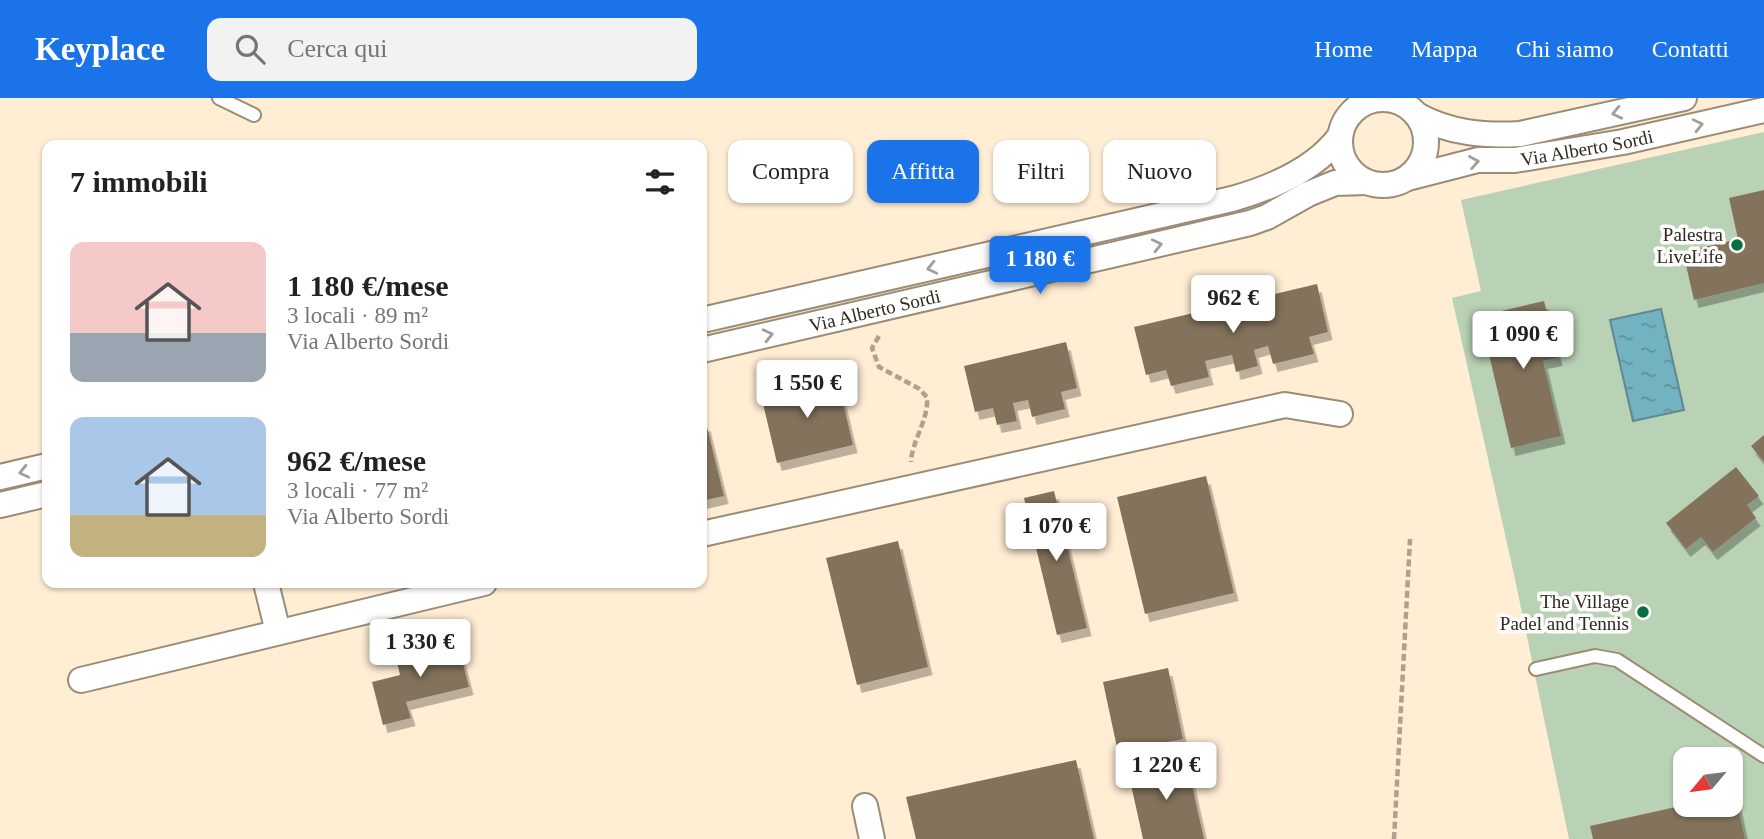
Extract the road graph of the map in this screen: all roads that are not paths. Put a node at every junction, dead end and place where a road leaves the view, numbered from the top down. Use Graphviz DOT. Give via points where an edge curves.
graph roads {
  1 [pos="219,98"];
  2 [pos="1684,98"];
  3 [pos="1372,99"];
  4 [pos="1764,110"];
  5 [pos="254,115"];
  6 [pos="1417,115"];
  7 [pos="1340,136"];
  8 [pos="1408,178"];
  9 [pos="1367,182"];
  10 [pos="707,319"];
  11 [pos="707,349"];
  12 [pos="1340,414"];
  13 [pos="42,467"];
  14 [pos="0,477"];
  15 [pos="42,496"];
  16 [pos="0,505"];
  17 [pos="707,533"];
  18 [pos="267,588"];
  19 [pos="463,588"];
  20 [pos="278,632"];
  21 [pos="1536,669"];
  22 [pos="81,680"];
  23 [pos="1764,756"];
  24 [pos="865,806"];
  25 [pos="872,839"];
  1 -- 5 [label="lane"];
  2 -- 6 [label="street, Via Alberto Sordi, one-way" via="1495,136 1446,128"];
  3 -- 6 [label="street, Via Alberto Sordi" via="1397,100"];
  3 -- 7 [label="street, Via Alberto Sordi" via="1351,113"];
  8 -- 4 [label="street, Via Alberto Sordi, one-way" via="1478,160 1515,160 1623,142"];
  6 -- 8 [label="street" via="1424,127 1426,148"];
  7 -- 9 [label="street" via="1346,164"];
  7 -- 10 [label="street, Via Alberto Sordi, one-way" via="1317,160 1251,194"];
  8 -- 9 [label="street, Via Alberto Sordi" via="1395,184"];
  11 -- 9 [label="street, Via Alberto Sordi, one-way" via="1229,228 1267,217 1335,183"];
  12 -- 17 [label="street" via="1285,405"];
  13 -- 14 [label="street, one-way"];
  15 -- 16 [label="street"];
  18 -- 20 [label="street"];
  19 -- 20 [label="street"];
  20 -- 22 [label="street"];
  21 -- 23 [label="lane" via="1595,656 1617,660"];
  24 -- 25 [label="street"];
}
